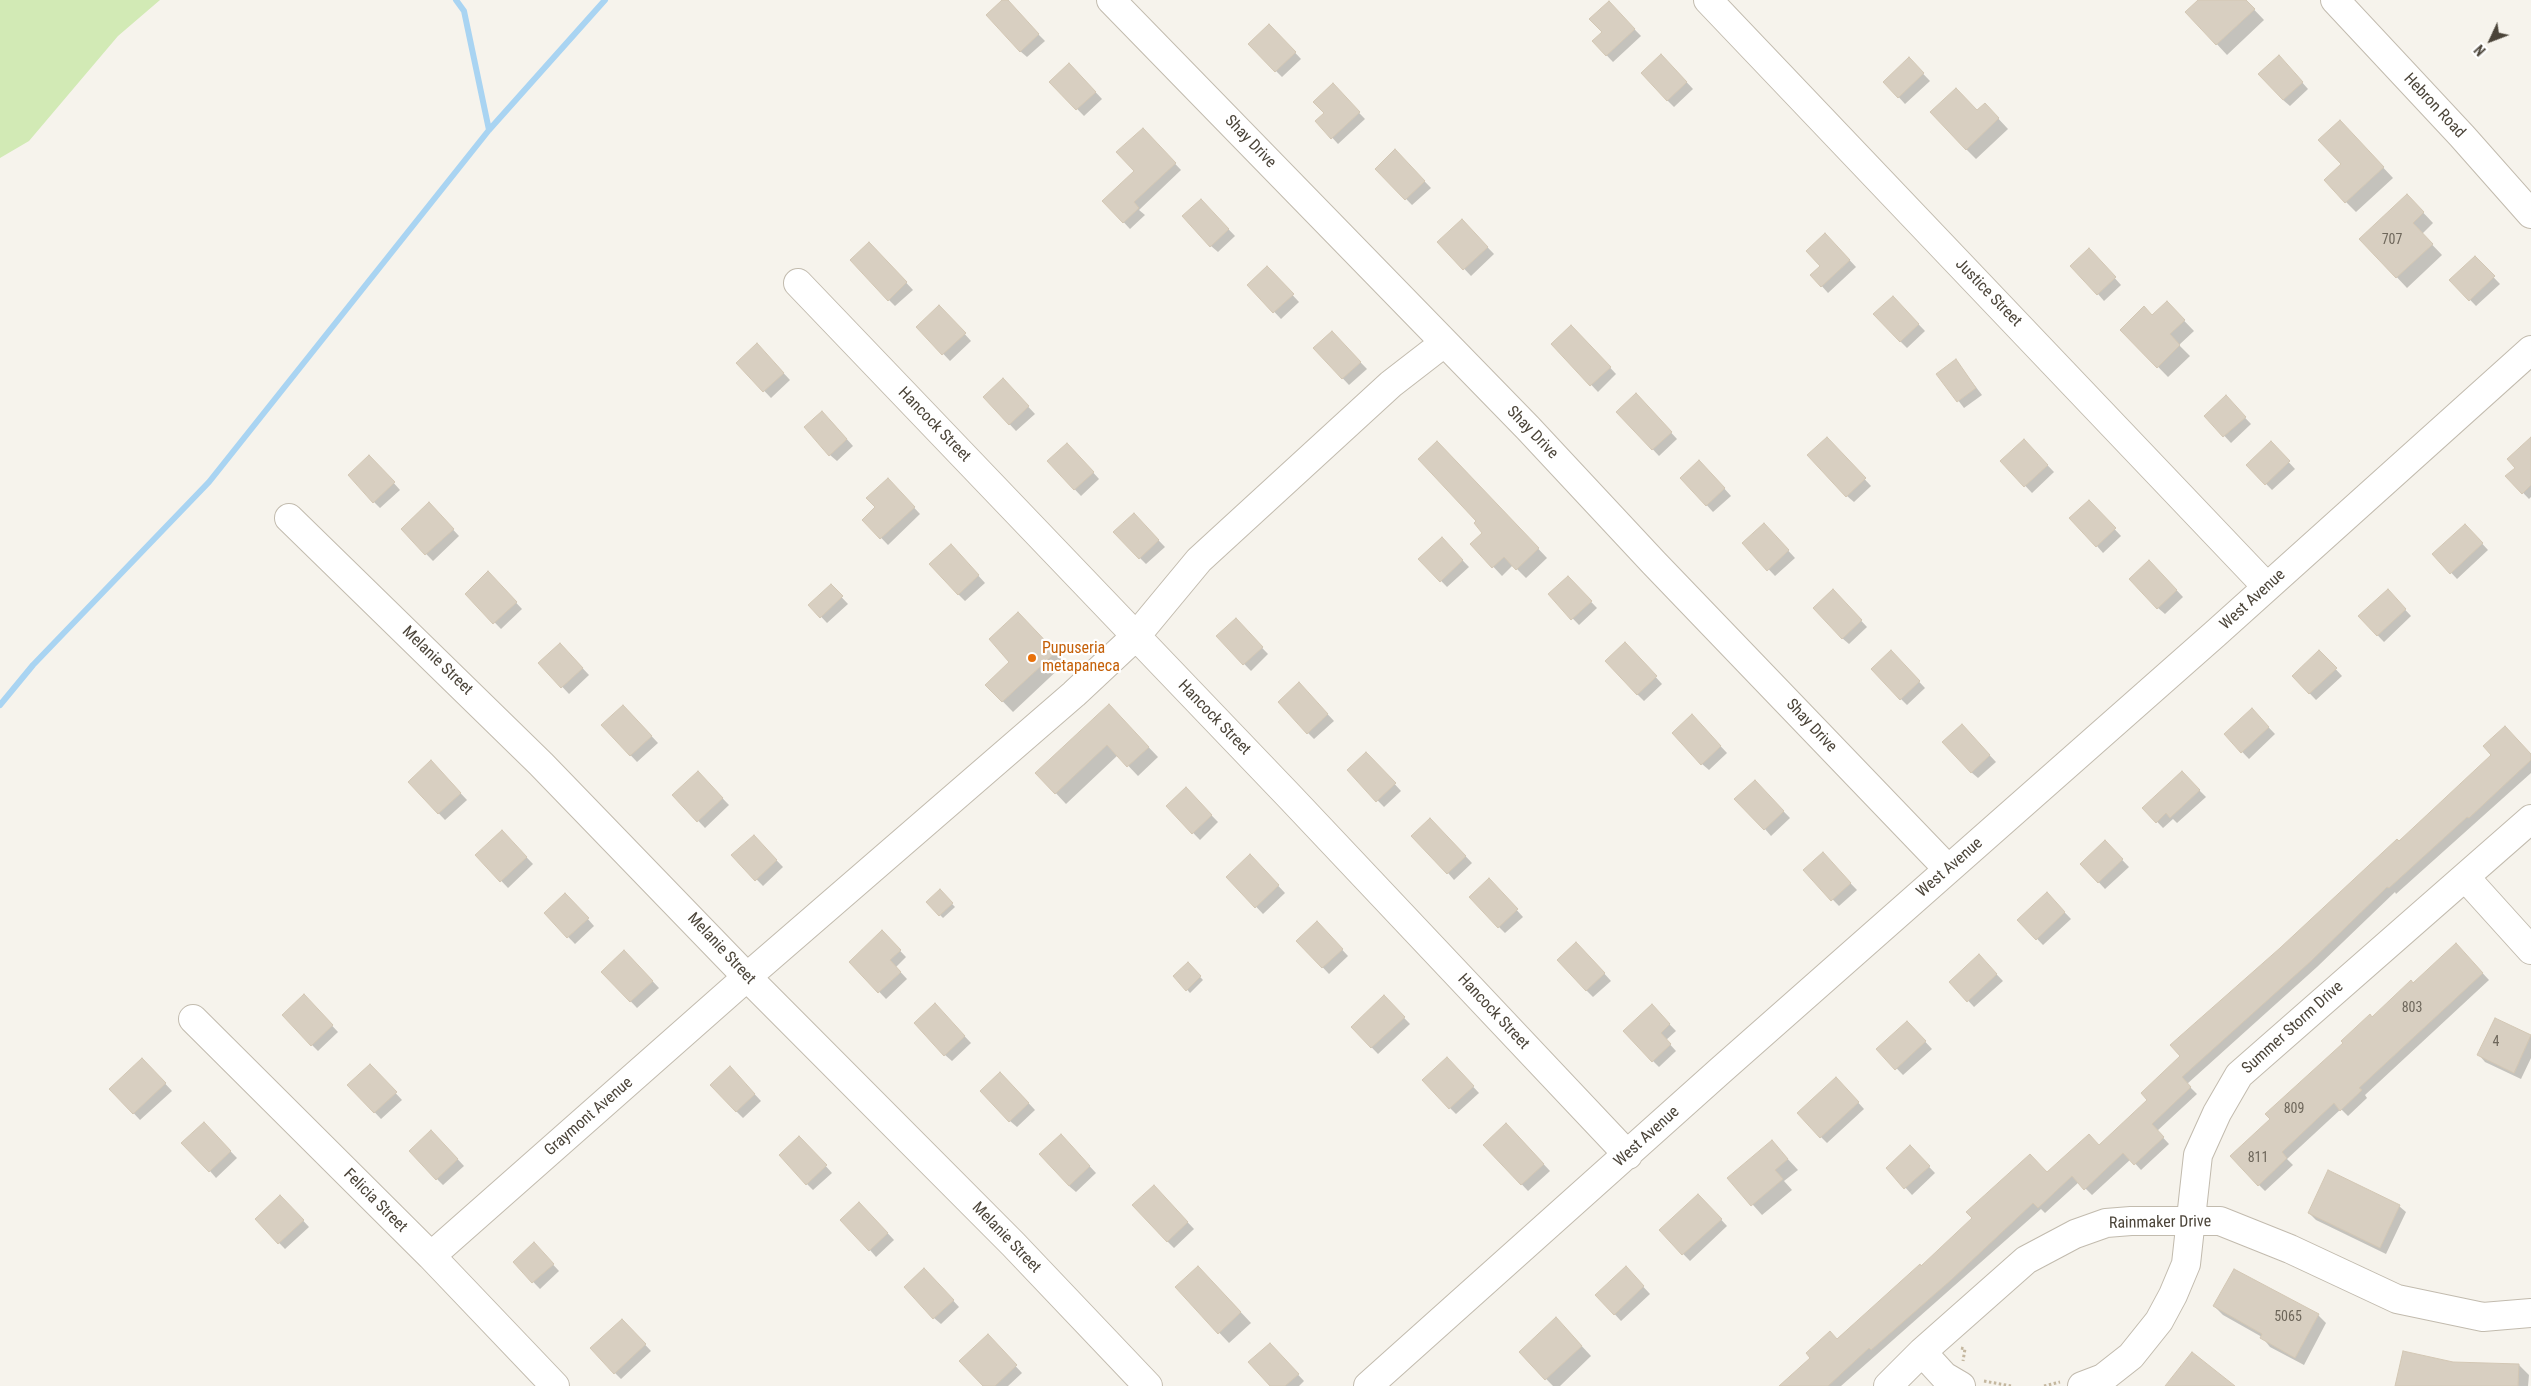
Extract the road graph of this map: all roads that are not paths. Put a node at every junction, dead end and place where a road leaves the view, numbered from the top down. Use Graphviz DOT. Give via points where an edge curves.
graph roads {
  1 [pos="1112,0"];
  2 [pos="1708,0"];
  3 [pos="2335,0"];
  4 [pos="2531,214"];
  5 [pos="798,284"];
  6 [pos="1444,343"];
  7 [pos="2531,350"];
  8 [pos="289,518"];
  9 [pos="2267,587"];
  10 [pos="1136,636"];
  11 [pos="2531,819"];
  12 [pos="1948,869"];
  13 [pos="2465,876"];
  14 [pos="2531,950"];
  15 [pos="747,977"];
  16 [pos="193,1019"];
  17 [pos="1628,1155"];
  18 [pos="2190,1222"];
  19 [pos="431,1256"];
  20 [pos="2531,1313"];
  21 [pos="1922,1352"];
  22 [pos="2076,1383"];
  23 [pos="555,1386"];
  24 [pos="1148,1386"];
  25 [pos="1368,1386"];
  26 [pos="1888,1386"];
  27 [pos="1961,1386"];
  1 -- 6 [label="street, Shay Drive"];
  2 -- 9 [label="street, Justice Street"];
  3 -- 4 [label="street, Hebron Road"];
  5 -- 10 [label="street, Hancock Street"];
  6 -- 10 [label="street, Graymont Avenue" via="1391,384 1199,560"];
  6 -- 12 [label="street, Shay Drive"];
  7 -- 9 [label="street, West Avenue"];
  8 -- 15 [label="street, Melanie Street" via="541,764"];
  9 -- 12 [label="street, West Avenue"];
  10 -- 15 [label="street, Graymont Avenue" via="1074,694"];
  10 -- 17 [label="street, Hancock Street"];
  11 -- 13 [label="street, Summer Storm Drive"];
  12 -- 17 [label="street, West Avenue"];
  13 -- 14 [label="street"];
  13 -- 18 [label="street, Summer Storm Drive" via="2240,1075 2216,1113 2198,1154"];
  15 -- 19 [label="street, Graymont Avenue"];
  15 -- 24 [label="street, Melanie Street" via="1013,1244"];
  16 -- 19 [label="street, Felicia Street"];
  17 -- 25 [label="street, West Avenue"];
  18 -- 20 [label="street, Rainmaker Drive" via="2220,1221 2290,1249 2397,1299 2483,1317"];
  18 -- 21 [label="street, Rainmaker Drive" via="2106,1223 2075,1234 2026,1260"];
  18 -- 22 [label="street, Summer Storm Drive" via="2186,1264 2159,1321 2131,1356 2102,1378"];
  19 -- 23 [label="street, Felicia Street"];
  21 -- 26 [label="street, Rainmaker Drive"];
  21 -- 27 [label="street" via="1944,1376"];
}
